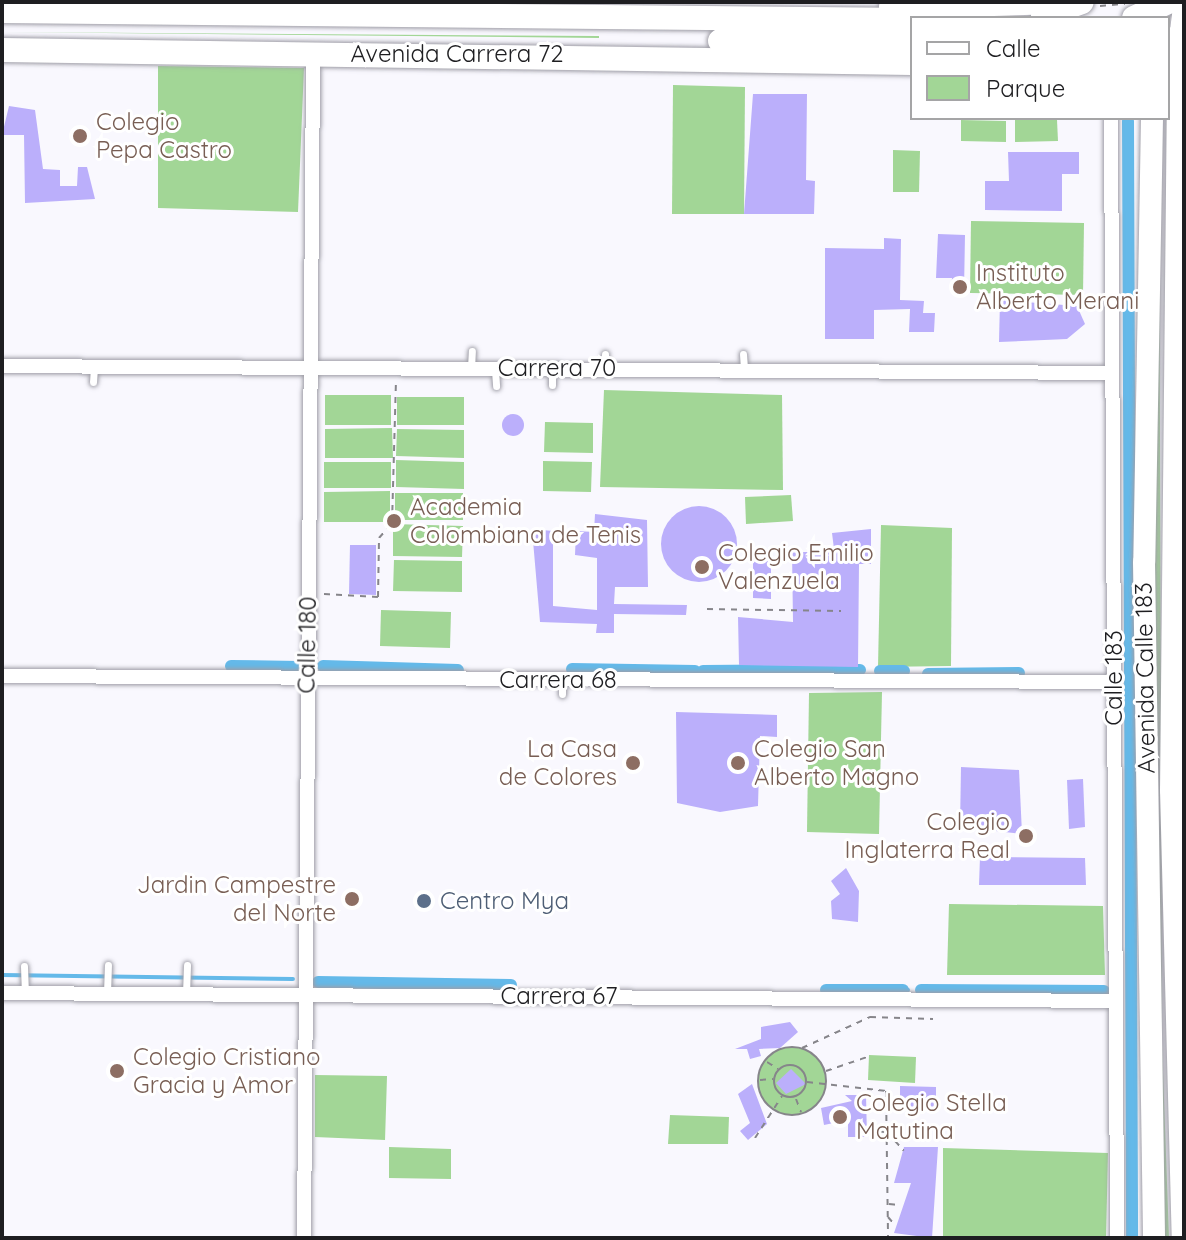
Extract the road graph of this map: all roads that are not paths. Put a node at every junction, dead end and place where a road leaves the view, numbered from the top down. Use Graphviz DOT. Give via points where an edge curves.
graph roads {
  1 [pos="438,2"];
  2 [pos="497,2"];
  3 [pos="1057,2"];
  4 [pos="1088,5"];
  5 [pos="1184,7"];
  6 [pos="1022,9"];
  7 [pos="2,11"];
  8 [pos="910,20"];
  9 [pos="2,36"];
  10 [pos="910,43"];
  11 [pos="1170,47"];
  12 [pos="2,50"];
  13 [pos="313,53"];
  14 [pos="910,63"];
  15 [pos="1177,79"];
  16 [pos="1111,120"];
  17 [pos="1152,120"];
  18 [pos="1177,316"];
  19 [pos="472,351"];
  20 [pos="743,354"];
  21 [pos="2,366"];
  22 [pos="94,366"];
  23 [pos="309,366"];
  24 [pos="471,368"];
  25 [pos="495,368"];
  26 [pos="552,368"];
  27 [pos="744,370"];
  28 [pos="1112,373"];
  29 [pos="93,382"];
  30 [pos="552,385"];
  31 [pos="496,386"];
  32 [pos="2,676"];
  33 [pos="306,679"];
  34 [pos="1114,682"];
  35 [pos="108,965"];
  36 [pos="187,965"];
  37 [pos="24,966"];
  38 [pos="186,992"];
  39 [pos="2,993"];
  40 [pos="25,993"];
  41 [pos="107,993"];
  42 [pos="304,995"];
  43 [pos="1178,1000"];
  44 [pos="1116,1001"];
  45 [pos="304,1238"];
  46 [pos="1117,1238"];
  47 [pos="1154,1238"];
  48 [pos="1183,1238"];
  1 -- 2 [label="highway"];
  2 -- 6 [label="highway"];
  3 -- 6 [label="highway"];
  4 -- 6 [label="highway"];
  5 -- 15 [label="main road"];
  7 -- 8 [label="highway, Avenida Carrera 72"];
  9 -- 10 [label="highway, Avenida Carrera 72"];
  11 -- 15 [label="main road, Avenida Calle 183"];
  12 -- 13 [label="highway, Avenida Carrera 72"];
  13 -- 14 [label="highway, Avenida Carrera 72"];
  13 -- 23 [label="street, Calle 180"];
  15 -- 18 [label="main road, Avenida Calle 183"];
  16 -- 28 [label="street, Calle 183"];
  17 -- 47 [label="main road, Avenida Calle 183" via="1144,562"];
  18 -- 43 [label="main road, Avenida Calle 183"];
  19 -- 24 [label="lane"];
  20 -- 27 [label="lane"];
  21 -- 22 [label="street, Carrera 70"];
  22 -- 23 [label="street, Carrera 70"];
  22 -- 29 [label="lane"];
  23 -- 24 [label="street, Carrera 70"];
  23 -- 33 [label="street, Calle 180"];
  24 -- 25 [label="street, Carrera 70"];
  25 -- 26 [label="street, Carrera 70"];
  25 -- 31 [label="lane"];
  26 -- 27 [label="street, Carrera 70" via="605,361"];
  26 -- 30 [label="lane"];
  27 -- 28 [label="street, Carrera 70"];
  28 -- 34 [label="street, Calle 183"];
  32 -- 33 [label="street, Carrera 68"];
  33 -- 34 [label="street, Carrera 68" via="562,687"];
  33 -- 42 [label="street, Calle 180" via="299,892"];
  34 -- 44 [label="street, Calle 183"];
  35 -- 41 [label="lane"];
  36 -- 38 [label="lane"];
  37 -- 40 [label="lane"];
  38 -- 41 [label="street, Carrera 67"];
  38 -- 42 [label="street, Carrera 67"];
  39 -- 40 [label="street, Carrera 67"];
  40 -- 41 [label="street, Carrera 67"];
  42 -- 44 [label="street, Carrera 67"];
  42 -- 45 [label="street, Calle 180"];
  43 -- 48 [label="main road, Avenida Calle 183"];
  44 -- 46 [label="street, Calle 183"];
}
